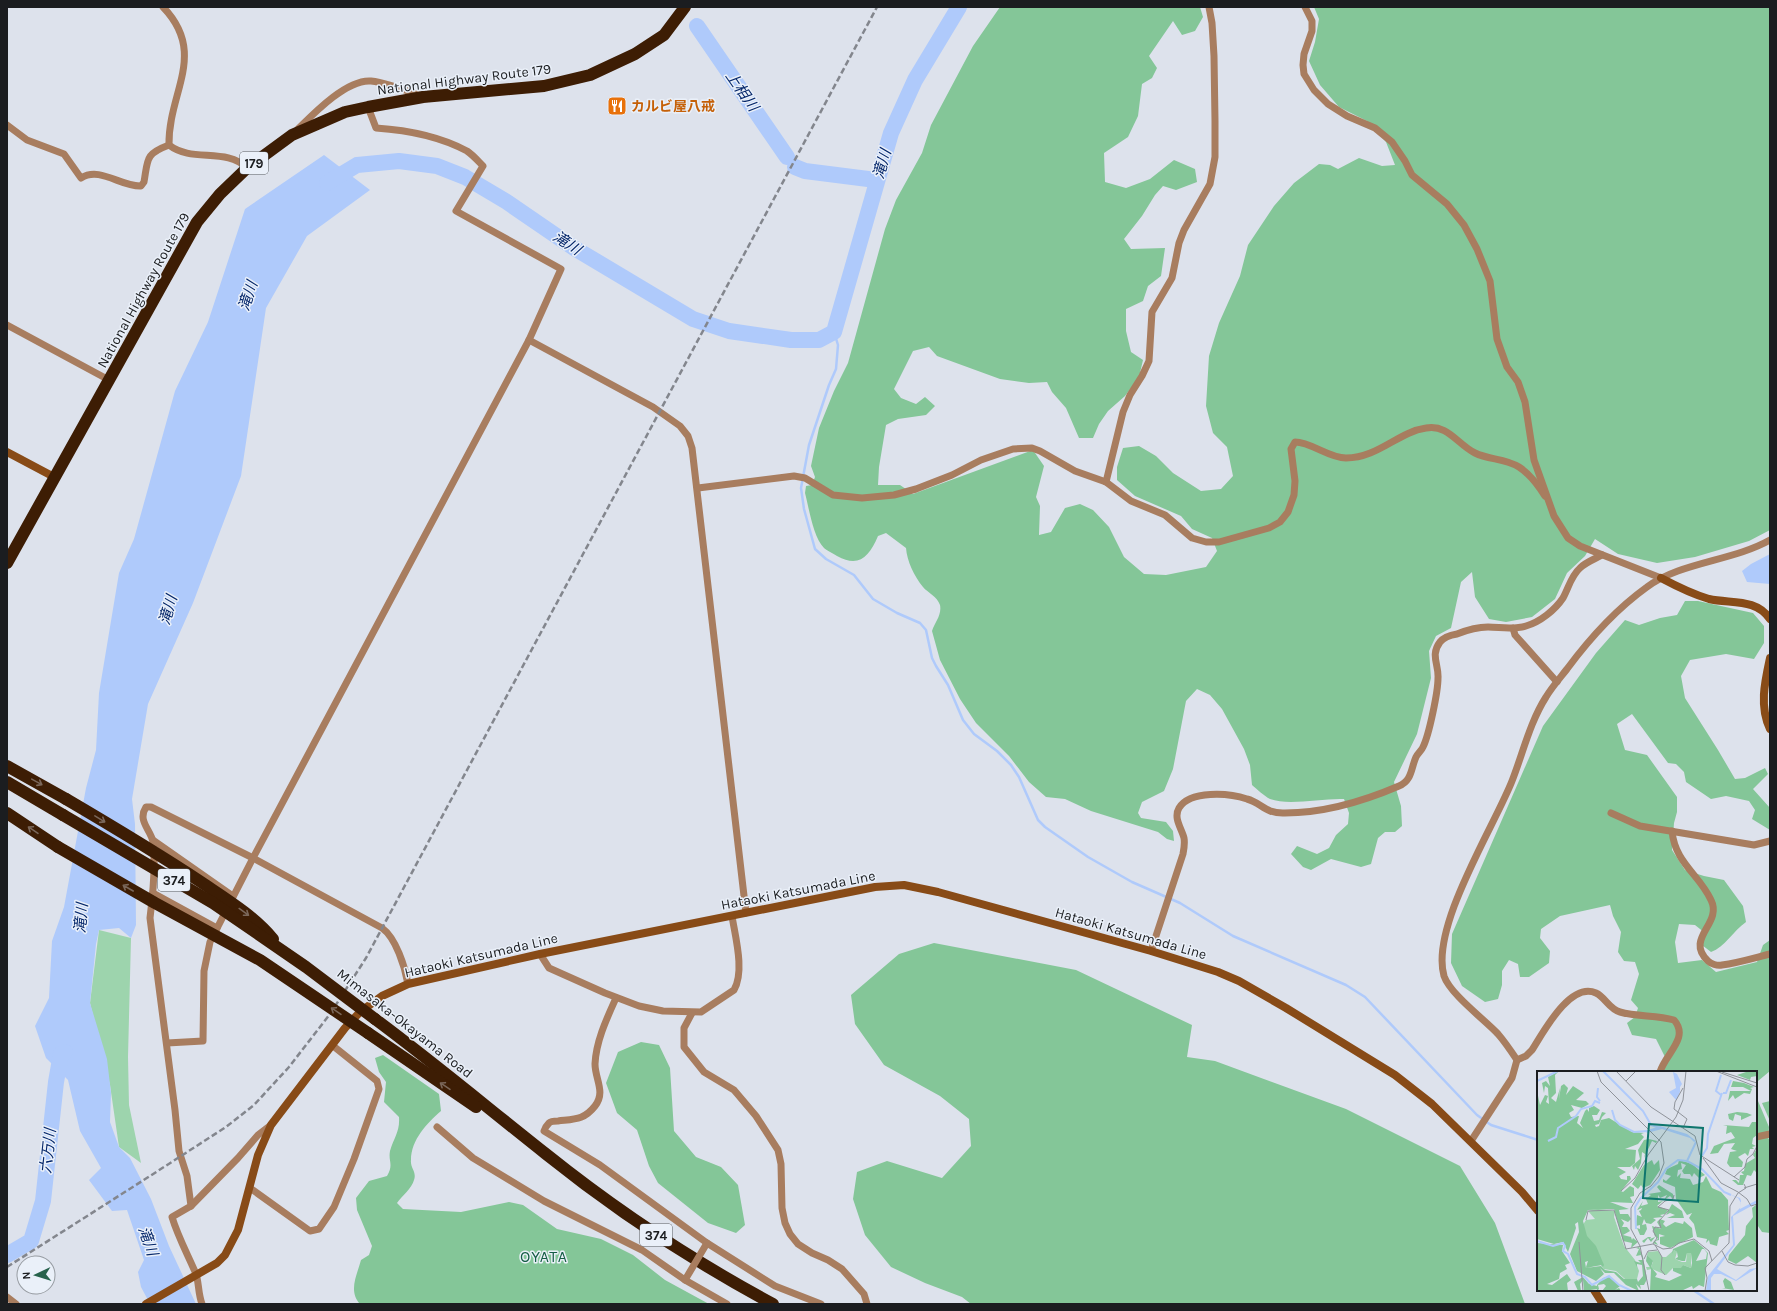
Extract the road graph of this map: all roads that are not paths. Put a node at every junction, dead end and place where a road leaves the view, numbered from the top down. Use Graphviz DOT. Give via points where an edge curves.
graph roads {
  1 [pos="163,7"];
  2 [pos="685,7"];
  3 [pos="1209,7"];
  4 [pos="1305,7"];
  5 [pos="423,97"];
  6 [pos="368,107"];
  7 [pos="7,125"];
  8 [pos="292,135"];
  9 [pos="169,145"];
  10 [pos="247,168"];
  11 [pos="7,325"];
  12 [pos="530,340"];
  13 [pos="110,380"];
  14 [pos="7,452"];
  15 [pos="56,478"];
  16 [pos="1106,482"];
  17 [pos="698,488"];
  18 [pos="1545,496"];
  19 [pos="1770,540"];
  20 [pos="1602,555"];
  21 [pos="7,563"];
  22 [pos="1661,578"];
  23 [pos="1770,619"];
  24 [pos="1513,628"];
  25 [pos="1770,658"];
  26 [pos="1556,682"];
  27 [pos="1770,729"];
  28 [pos="7,766"];
  29 [pos="7,782"];
  30 [pos="7,813"];
  31 [pos="1611,813"];
  32 [pos="1672,831"];
  33 [pos="153,840"];
  34 [pos="1770,841"];
  35 [pos="252,858"];
  36 [pos="153,893"];
  37 [pos="233,896"];
  38 [pos="746,913"];
  39 [pos="732,916"];
  40 [pos="217,928"];
  41 [pos="282,950"];
  42 [pos="1151,951"];
  43 [pos="540,954"];
  44 [pos="1770,954"];
  45 [pos="408,984"];
  46 [pos="616,998"];
  47 [pos="692,1013"];
  48 [pos="167,1042"];
  49 [pos="332,1045"];
  50 [pos="1516,1060"];
  51 [pos="1660,1071"];
  52 [pos="271,1125"];
  53 [pos="437,1127"];
  54 [pos="1770,1134"];
  55 [pos="1757,1138"];
  56 [pos="1471,1141"];
  57 [pos="547,1155"];
  58 [pos="250,1188"];
  59 [pos="191,1206"];
  60 [pos="1537,1209"];
  61 [pos="707,1243"];
  62 [pos="194,1277"];
  63 [pos="685,1280"];
  64 [pos="1595,1291"];
  65 [pos="7,1297"];
  66 [pos="16,1304"];
  67 [pos="146,1304"];
  68 [pos="202,1304"];
  69 [pos="727,1304"];
  70 [pos="773,1304"];
  71 [pos="820,1304"];
  72 [pos="867,1304"];
  73 [pos="1603,1304"];
  1 -- 9 [label="street" via="181,31 185,49"];
  2 -- 5 [label="highway, National Highway Route 179 / 179" via="664,34 635,54 590,74 544,86"];
  3 -- 16 [label="street" via="1214,56 1215,121 1210,184 1184,230 1172,278 1152,312 1149,361 1123,412"];
  4 -- 18 [label="street" via="1312,21 1312,31 1302,65 1304,74 1314,90 1328,104 1347,116 1375,128 1392,142 1412,175 1447,204 1464,225 1477,249 1490,281 1498,344 1507,368 1518,382 1525,402 1534,460"];
  5 -- 6 [label="highway, National Highway Route 179 / 179"];
  5 -- 8 [label="street" via="385,83 369,81 349,86 322,105"];
  6 -- 8 [label="highway, National Highway Route 179 / 179" via="345,112"];
  6 -- 12 [label="street" via="376,128 402,130 440,140 467,152 483,166 456,211 561,269"];
  7 -- 9 [label="street" via="27,140 64,154 82,178 90,174 98,175 133,186 141,186 144,182 150,154"];
  8 -- 10 [label="highway, National Highway Route 179 / 179"];
  9 -- 10 [label="street" via="192,154 235,158"];
  10 -- 13 [label="highway, National Highway Route 179 / 179" via="220,194 197,222"];
  11 -- 13 [label="street"];
  12 -- 17 [label="street" via="653,407 680,426 688,436 692,448"];
  12 -- 35 [label="street"];
  13 -- 15 [label="highway, National Highway Route 179 / 179"];
  14 -- 15 [label="main road"];
  15 -- 21 [label="highway, National Highway Route 179 / 179"];
  16 -- 17 [label="street" via="1075,471 1040,451 1022,448 981,460 952,475 894,495 847,498 833,495 805,478 794,476"];
  16 -- 18 [label="street" via="1131,500 1165,515 1192,538 1219,542 1269,528 1280,522 1288,512 1294,495 1291,449 1294,442 1304,442 1316,450 1345,458 1358,457 1382,449 1424,428 1435,427 1445,429 1462,446 1477,454 1507,461 1519,467 1537,483"];
  17 -- 38 [label="street"];
  18 -- 20 [label="street" via="1568,538"];
  19 -- 22 [label="street"];
  20 -- 22 [label="street"];
  20 -- 24 [label="street" via="1581,566 1572,576 1563,598 1555,609 1526,626"];
  22 -- 23 [label="main road" via="1710,599 1750,604 1763,610"];
  22 -- 26 [label="street" via="1606,621"];
  24 -- 26 [label="street" via="1514,635"];
  24 -- 42 [label="street" via="1475,628 1441,640 1434,657 1438,677 1428,734 1416,757 1412,772 1402,785 1346,804 1313,811 1272,812 1249,799 1236,796 1202,796 1182,803 1177,816 1184,838 1183,854"];
  25 -- 27 [label="main road" via="1764,689 1764,704"];
  26 -- 50 [label="street" via="1533,720 1512,782 1469,871 1452,914 1444,944 1444,977 1498,1034"];
  28 -- 41 [label="highway, one-way, bridge" via="66,798 218,893 262,925"];
  29 -- 41 [label="highway, Mimasaka-Okayama Road / 374, bridge" via="213,903"];
  57 -- 30 [label="highway, one-way, bridge" via="260,960 58,847"];
  31 -- 32 [label="street" via="1640,826"];
  32 -- 34 [label="street" via="1754,845"];
  32 -- 44 [label="street" via="1674,844 1688,869 1704,887 1715,909 1701,937 1702,955 1710,963 1720,965"];
  33 -- 35 [label="street" via="143,818 146,807 151,807"];
  33 -- 36 [label="street"];
  33 -- 37 [label="street"];
  35 -- 37 [label="street"];
  35 -- 45 [label="street" via="388,933 405,968"];
  36 -- 40 [label="street"];
  36 -- 48 [label="street" via="150,918"];
  37 -- 40 [label="street"];
  38 -- 39 [label="main road, Hataoki Katsumada Line"];
  38 -- 42 [label="main road, Hataoki Katsumada Line" via="874,887 904,885 938,892"];
  39 -- 43 [label="main road, Hataoki Katsumada Line"];
  39 -- 47 [label="street" via="739,966 737,984 734,990 707,1010"];
  40 -- 48 [label="street" via="210,942 204,971 203,1041"];
  41 -- 57 [label="highway, Mimasaka-Okayama Road / 374, bridge" via="421,1053"];
  42 -- 56 [label="main road, Hataoki Katsumada Line" via="1218,972 1286,1008 1395,1075 1432,1104"];
  43 -- 45 [label="main road, Hataoki Katsumada Line"];
  43 -- 46 [label="street" via="549,968"];
  45 -- 49 [label="main road, Hataoki Katsumada Line" via="382,996 360,1012"];
  46 -- 47 [label="street" via="662,1011"];
  46 -- 61 [label="street" via="596,1051 595,1066 601,1089 596,1105 578,1119 549,1123 544,1131 600,1165"];
  47 -- 72 [label="street" via="684,1028 684,1046 704,1072 734,1090 756,1116 778,1150 781,1164 782,1208 790,1234 798,1244 842,1269 864,1294"];
  48 -- 59 [label="street" via="179,1151 187,1176"];
  49 -- 52 [label="main road, Hataoki Katsumada Line"];
  49 -- 58 [label="street" via="377,1081 379,1089 334,1207 319,1229 310,1231"];
  50 -- 51 [label="street" via="1532,1050 1566,1002 1576,994 1587,991 1596,993 1618,1012 1674,1020 1680,1032 1678,1041"];
  50 -- 56 [label="street" via="1512,1078"];
  52 -- 58 [label="main road, Hataoki Katsumada Line" via="258,1155"];
  52 -- 59 [label="street" via="258,1134"];
  53 -- 63 [label="street" via="473,1158 544,1201 642,1250"];
  54 -- 55 [label="street"];
  56 -- 60 [label="main road, Hataoki Katsumada Line"];
  57 -- 70 [label="highway, Mimasaka-Okayama Road / 374" via="676,1248"];
  58 -- 62 [label="main road, Hataoki Katsumada Line" via="238,1230 230,1246 218,1263"];
  59 -- 62 [label="street" via="172,1217"];
  61 -- 63 [label="street, bridge"];
  61 -- 71 [label="street" via="775,1286"];
  62 -- 67 [label="main road, Hataoki Katsumada Line"];
  62 -- 68 [label="street"];
  63 -- 69 [label="street"];
  64 -- 73 [label="main road"];
  65 -- 66 [label="street"];
}
